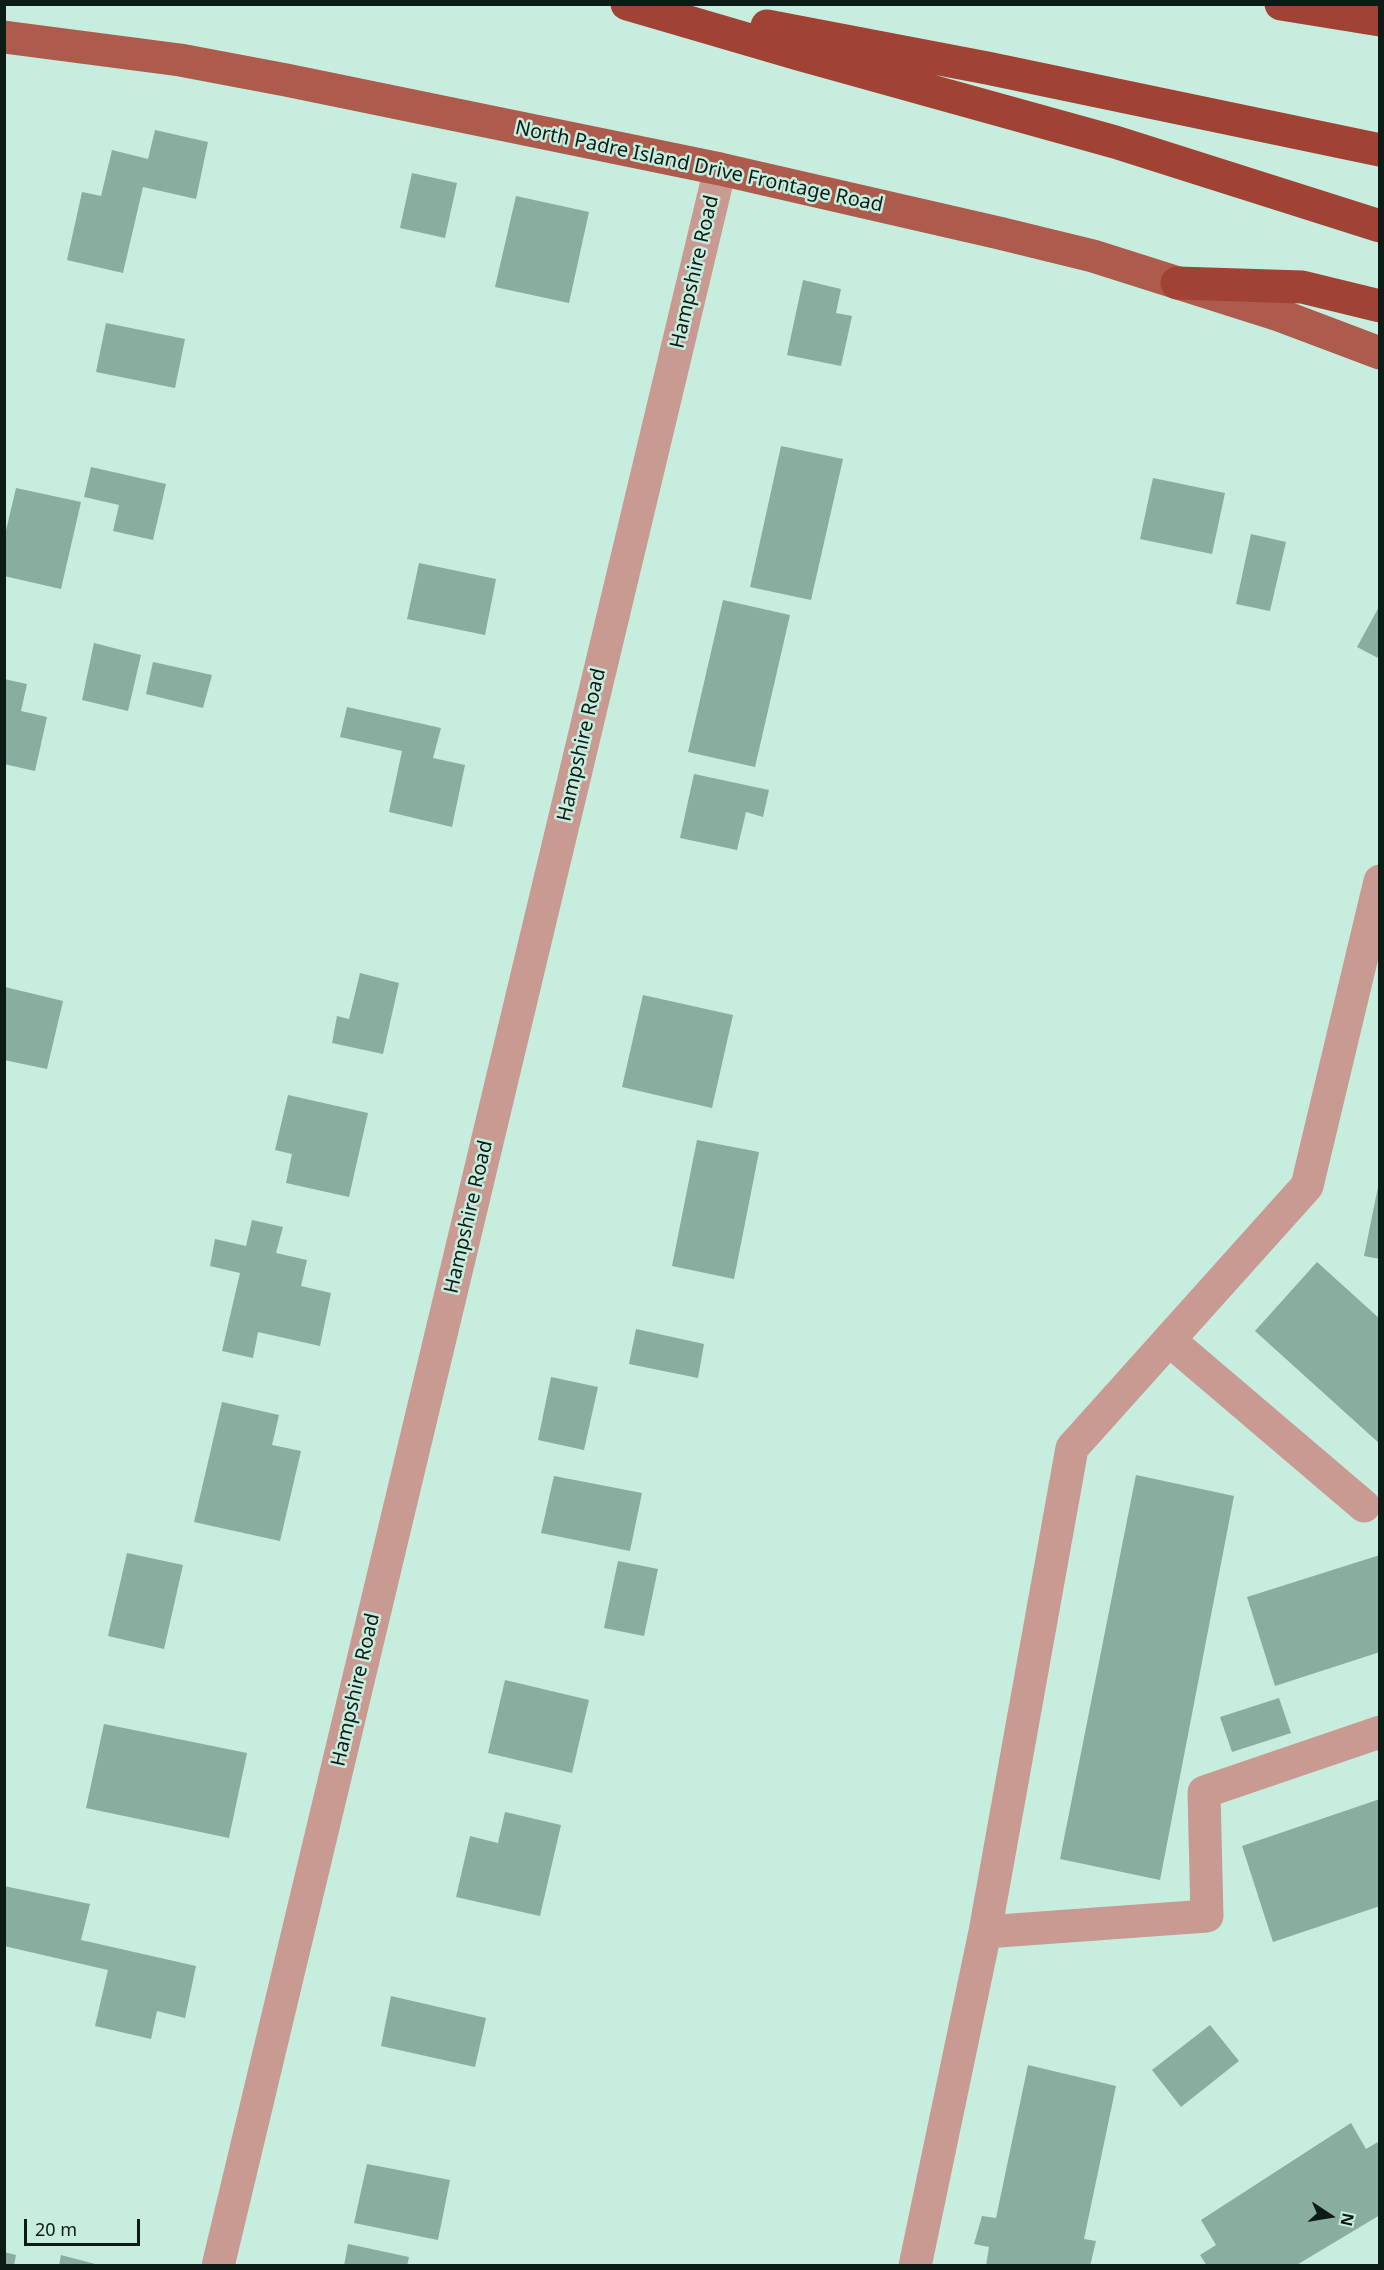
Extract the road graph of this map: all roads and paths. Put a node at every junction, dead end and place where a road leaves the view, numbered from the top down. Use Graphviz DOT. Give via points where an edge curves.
graph roads {
  1 [pos="627,4"];
  2 [pos="656,4"];
  3 [pos="1281,4"];
  4 [pos="1311,4"];
  5 [pos="1380,9"];
  6 [pos="1380,20"];
  7 [pos="4,37"];
  8 [pos="1380,150"];
  9 [pos="720,169"];
  10 [pos="1380,226"];
  11 [pos="1177,283"];
  12 [pos="1380,306"];
  13 [pos="1380,352"];
  14 [pos="1380,881"];
  15 [pos="1168,1340"];
  16 [pos="1364,1506"];
  17 [pos="1380,1732"];
  18 [pos="985,1932"];
  19 [pos="218,2265"];
  20 [pos="915,2265"];
  1 -- 10 [label="highway" via="1115,142"];
  2 -- 8 [label="highway"];
  3 -- 6 [label="highway"];
  4 -- 5 [label="highway"];
  7 -- 9 [label="main road, North Padre Island Drive Frontage Road" via="180,60"];
  9 -- 11 [label="main road, North Padre Island Drive Frontage Road" via="1093,256"];
  9 -- 19 [label="street, Hampshire Road"];
  11 -- 12 [label="highway" via="1302,287"];
  11 -- 13 [label="main road, North Padre Island Drive Frontage Road"];
  14 -- 15 [label="street" via="1307,1186"];
  15 -- 16 [label="street"];
  15 -- 18 [label="street" via="1072,1448"];
  17 -- 18 [label="street" via="1204,1792 1207,1917"];
  18 -- 20 [label="street"];
}
